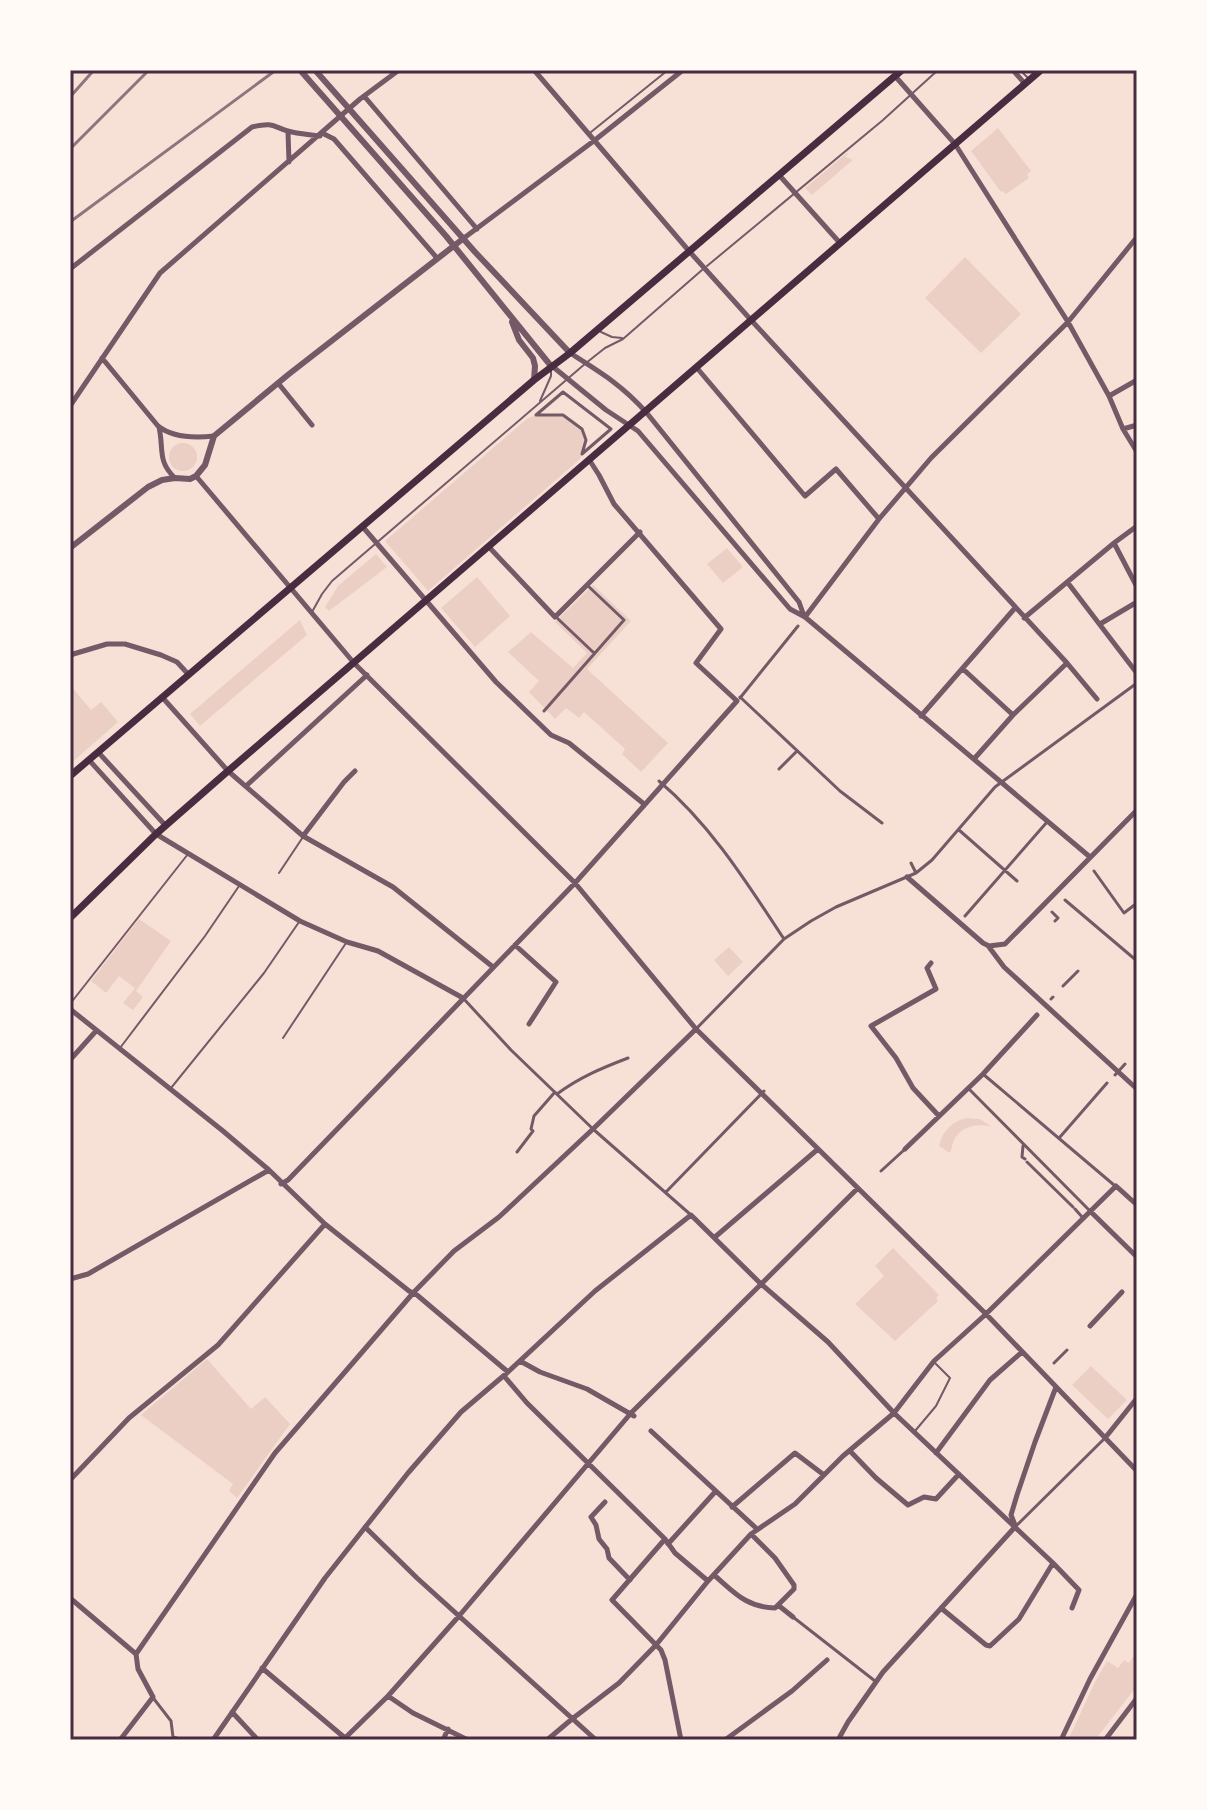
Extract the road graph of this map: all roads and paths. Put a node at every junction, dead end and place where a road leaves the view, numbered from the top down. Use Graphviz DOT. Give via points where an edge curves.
graph roads {
  1 [pos="300,70"];
  2 [pos="315,70"];
  3 [pos="399,70"];
  4 [pos="534,70"];
  5 [pos="668,70"];
  6 [pos="683,70"];
  7 [pos="902,70"];
  8 [pos="938,70"];
  9 [pos="1013,70"];
  10 [pos="1020,70"];
  11 [pos="1041,70"];
  12 [pos="895,76"];
  13 [pos="1028,82"];
  14 [pos="911,94"];
  15 [pos="364,96"];
  16 [pos="288,132"];
  17 [pos="321,134"];
  18 [pos="589,134"];
  19 [pos="595,140"];
  20 [pos="955,144"];
  21 [pos="289,162"];
  22 [pos="779,175"];
  23 [pos="794,192"];
  24 [pos="477,229"];
  25 [pos="1137,237"];
  26 [pos="464,238"];
  27 [pos="840,243"];
  28 [pos="453,246"];
  29 [pos="689,251"];
  30 [pos="437,258"];
  31 [pos="704,268"];
  32 [pos="70,269"];
  33 [pos="509,315"];
  34 [pos="751,320"];
  35 [pos="1068,322"];
  36 [pos="598,330"];
  37 [pos="623,339"];
  38 [pos="570,353"];
  39 [pos="102,358"];
  40 [pos="586,363"];
  41 [pos="551,366"];
  42 [pos="697,368"];
  43 [pos="567,379"];
  44 [pos="534,380"];
  45 [pos="1137,380"];
  46 [pos="278,383"];
  47 [pos="563,392"];
  48 [pos="1109,396"];
  49 [pos="540,402"];
  50 [pos="70,406"];
  51 [pos="646,412"];
  52 [pos="312,425"];
  53 [pos="631,425"];
  54 [pos="1137,425"];
  55 [pos="158,426"];
  56 [pos="1123,429"];
  57 [pos="214,436"];
  58 [pos="1137,452"];
  59 [pos="590,461"];
  60 [pos="196,476"];
  61 [pos="175,478"];
  62 [pos="905,489"];
  63 [pos="879,519"];
  64 [pos="362,526"];
  65 [pos="1137,526"];
  66 [pos="640,532"];
  67 [pos="377,542"];
  68 [pos="1114,543"];
  69 [pos="489,547"];
  70 [pos="70,548"];
  71 [pos="1068,583"];
  72 [pos="587,585"];
  73 [pos="291,587"];
  74 [pos="1137,587"];
  75 [pos="426,601"];
  76 [pos="1137,602"];
  77 [pos="1015,608"];
  78 [pos="312,613"];
  79 [pos="555,617"];
  80 [pos="805,617"];
  81 [pos="1024,618"];
  82 [pos="1100,624"];
  83 [pos="798,626"];
  84 [pos="594,653"];
  85 [pos="70,655"];
  86 [pos="354,663"];
  87 [pos="1067,663"];
  88 [pos="963,669"];
  89 [pos="1136,672"];
  90 [pos="188,674"];
  91 [pos="367,675"];
  92 [pos="1137,683"];
  93 [pos="162,697"];
  94 [pos="739,699"];
  95 [pos="1097,699"];
  96 [pos="544,711"];
  97 [pos="1013,715"];
  98 [pos="921,716"];
  99 [pos="797,751"];
  100 [pos="98,752"];
  101 [pos="974,759"];
  102 [pos="89,760"];
  103 [pos="779,769"];
  104 [pos="228,771"];
  105 [pos="355,771"];
  106 [pos="70,776"];
  107 [pos="660,782"];
  108 [pos="1000,783"];
  109 [pos="246,786"];
  110 [pos="644,804"];
  111 [pos="1137,810"];
  112 [pos="1047,822"];
  113 [pos="882,823"];
  114 [pos="166,826"];
  115 [pos="959,830"];
  116 [pos="156,834"];
  117 [pos="303,836"];
  118 [pos="188,854"];
  119 [pos="1090,857"];
  120 [pos="911,863"];
  121 [pos="1005,870"];
  122 [pos="1094,871"];
  123 [pos="279,873"];
  124 [pos="916,873"];
  125 [pos="907,877"];
  126 [pos="1017,881"];
  127 [pos="575,883"];
  128 [pos="239,886"];
  129 [pos="1065,900"];
  130 [pos="1137,903"];
  131 [pos="1052,912"];
  132 [pos="965,916"];
  133 [pos="70,918"];
  134 [pos="300,921"];
  135 [pos="1055,921"];
  136 [pos="784,939"];
  137 [pos="347,942"];
  138 [pos="515,945"];
  139 [pos="989,946"];
  140 [pos="1137,961"];
  141 [pos="931,963"];
  142 [pos="493,967"];
  143 [pos="1078,971"];
  144 [pos="1063,986"];
  145 [pos="463,998"];
  146 [pos="70,1007"];
  147 [pos="1037,1015"];
  148 [pos="529,1024"];
  149 [pos="696,1029"];
  150 [pos="96,1031"];
  151 [pos="283,1038"];
  152 [pos="515,1045"];
  153 [pos="119,1049"];
  154 [pos="511,1050"];
  155 [pos="628,1058"];
  156 [pos="70,1060"];
  157 [pos="1125,1064"];
  158 [pos="1116,1073"];
  159 [pos="983,1074"];
  160 [pos="1107,1083"];
  161 [pos="968,1088"];
  162 [pos="170,1089"];
  163 [pos="1137,1089"];
  164 [pos="763,1092"];
  165 [pos="556,1093"];
  166 [pos="939,1116"];
  167 [pos="593,1129"];
  168 [pos="1060,1137"];
  169 [pos="1023,1146"];
  170 [pos="818,1149"];
  171 [pos="905,1149"];
  172 [pos="517,1152"];
  173 [pos="269,1170"];
  174 [pos="881,1171"];
  175 [pos="281,1184"];
  176 [pos="1053,1185"];
  177 [pos="1116,1186"];
  178 [pos="860,1187"];
  179 [pos="666,1192"];
  180 [pos="295,1196"];
  181 [pos="289,1201"];
  182 [pos="1137,1205"];
  183 [pos="1090,1211"];
  184 [pos="691,1215"];
  185 [pos="1083,1218"];
  186 [pos="325,1224"];
  187 [pos="715,1237"];
  188 [pos="1137,1257"];
  189 [pos="70,1279"];
  190 [pos="760,1283"];
  191 [pos="414,1292"];
  192 [pos="1122,1292"];
  193 [pos="986,1314"];
  194 [pos="1090,1326"];
  195 [pos="1067,1350"];
  196 [pos="1022,1352"];
  197 [pos="520,1361"];
  198 [pos="934,1361"];
  199 [pos="1054,1363"];
  200 [pos="506,1374"];
  201 [pos="1056,1387"];
  202 [pos="1137,1398"];
  203 [pos="894,1413"];
  204 [pos="633,1414"];
  205 [pos="651,1431"];
  206 [pos="914,1432"];
  207 [pos="1105,1438"];
  208 [pos="850,1451"];
  209 [pos="936,1453"];
  210 [pos="587,1463"];
  211 [pos="1137,1471"];
  212 [pos="959,1474"];
  213 [pos="824,1475"];
  214 [pos="70,1480"];
  215 [pos="715,1492"];
  216 [pos="605,1502"];
  217 [pos="732,1507"];
  218 [pos="365,1527"];
  219 [pos="1015,1527"];
  220 [pos="754,1531"];
  221 [pos="666,1542"];
  222 [pos="1053,1563"];
  223 [pos="714,1575"];
  224 [pos="630,1580"];
  225 [pos="708,1581"];
  226 [pos="1137,1594"];
  227 [pos="70,1598"];
  228 [pos="778,1605"];
  229 [pos="941,1608"];
  230 [pos="1072,1608"];
  231 [pos="459,1616"];
  232 [pos="793,1617"];
  233 [pos="658,1647"];
  234 [pos="136,1654"];
  235 [pos="827,1660"];
  236 [pos="262,1668"];
  237 [pos="876,1681"];
  238 [pos="388,1696"];
  239 [pos="153,1697"];
  240 [pos="1137,1698"];
  241 [pos="232,1712"];
  242 [pos="572,1719"];
  243 [pos="448,1729"];
  244 [pos="172,1738"];
  245 [pos="344,1739"];
  246 [pos="120,1740"];
  247 [pos="183,1740"];
  248 [pos="213,1740"];
  249 [pos="258,1740"];
  250 [pos="443,1740"];
  251 [pos="468,1740"];
  252 [pos="547,1740"];
  253 [pos="596,1740"];
  254 [pos="681,1740"];
  255 [pos="725,1740"];
  256 [pos="838,1740"];
  257 [pos="1061,1740"];
  258 [pos="1105,1740"];
  1 -- 28 [label="street"];
  2 -- 26 [label="street"];
  3 -- 15 [label="street"];
  4 -- 18 [label="street"];
  5 -- 18 [label="lane"];
  6 -- 19 [label="street"];
  7 -- 12 [label="main road"];
  8 -- 14 [label="lane"];
  9 -- 13 [label="street"];
  10 -- 13 [label="lane"];
  11 -- 13 [label="main road"];
  12 -- 14 [label="street"];
  12 -- 22 [label="main road"];
  13 -- 20 [label="main road"];
  14 -- 20 [label="street"];
  14 -- 23 [label="lane"];
  15 -- 17 [label="street"];
  15 -- 24 [label="street"];
  16 -- 17 [label="street"];
  16 -- 21 [label="street"];
  16 -- 32 [label="street" via="267,123 252,127"];
  17 -- 21 [label="street"];
  17 -- 30 [label="street" via="334,139"];
  18 -- 19 [label="street"];
  19 -- 24 [label="street"];
  19 -- 29 [label="street"];
  20 -- 27 [label="main road"];
  20 -- 35 [label="street"];
  21 -- 39 [label="street" via="160,273"];
  22 -- 23 [label="street"];
  22 -- 29 [label="main road"];
  23 -- 27 [label="street"];
  23 -- 31 [label="lane"];
  24 -- 26 [label="street"];
  25 -- 35 [label="street"];
  26 -- 28 [label="street"];
  26 -- 38 [label="street"];
  27 -- 34 [label="main road"];
  28 -- 30 [label="street"];
  28 -- 33 [label="street"];
  29 -- 31 [label="street"];
  29 -- 36 [label="main road"];
  30 -- 46 [label="street"];
  31 -- 34 [label="street"];
  31 -- 37 [label="lane"];
  33 -- 41 [label="street"];
  33 -- 44 [label="street" via="533,358"];
  34 -- 42 [label="main road"];
  34 -- 62 [label="street"];
  35 -- 48 [label="street"];
  35 -- 62 [label="street"];
  36 -- 37 [label="lane"];
  36 -- 38 [label="main road"];
  37 -- 40 [label="lane"];
  38 -- 40 [label="street"];
  38 -- 41 [label="main road"];
  39 -- 50 [label="street"];
  39 -- 55 [label="street"];
  40 -- 43 [label="lane"];
  40 -- 51 [label="street"];
  41 -- 43 [label="street"];
  41 -- 44 [label="main road"];
  41 -- 49 [label="lane"];
  42 -- 51 [label="main road"];
  42 -- 63 [label="street" via="805,496 836,469"];
  43 -- 49 [label="lane"];
  43 -- 53 [label="street"];
  44 -- 64 [label="main road"];
  45 -- 48 [label="street"];
  46 -- 52 [label="street"];
  46 -- 57 [label="street"];
  47 -- 47 [label="street" via="536,415 563,415 582,429 582,454 611,429"];
  48 -- 56 [label="street"];
  49 -- 67 [label="lane"];
  51 -- 53 [label="main road"];
  51 -- 80 [label="street" via="799,602"];
  53 -- 59 [label="main road"];
  53 -- 80 [label="street" via="790,609"];
  54 -- 56 [label="street"];
  55 -- 57 [label="street" via="167,433"];
  55 -- 61 [label="street" via="163,462"];
  56 -- 58 [label="street"];
  57 -- 60 [label="street"];
  59 -- 66 [label="street" via="614,504"];
  59 -- 69 [label="main road"];
  60 -- 61 [label="street"];
  60 -- 73 [label="street"];
  61 -- 70 [label="street" via="148,487"];
  62 -- 63 [label="street"];
  62 -- 77 [label="street"];
  63 -- 80 [label="street"];
  64 -- 67 [label="street"];
  64 -- 73 [label="main road"];
  65 -- 68 [label="street"];
  66 -- 72 [label="street"];
  66 -- 94 [label="street" via="721,629 696,663"];
  67 -- 75 [label="street"];
  67 -- 78 [label="lane" via="332,581"];
  68 -- 71 [label="street"];
  68 -- 74 [label="street"];
  69 -- 75 [label="main road"];
  69 -- 79 [label="street"];
  71 -- 81 [label="street"];
  71 -- 82 [label="street"];
  72 -- 79 [label="street"];
  72 -- 84 [label="street" via="624,620"];
  73 -- 78 [label="street"];
  73 -- 90 [label="main road"];
  75 -- 86 [label="main road"];
  75 -- 110 [label="street" via="496,682 551,735 569,743"];
  76 -- 82 [label="street"];
  77 -- 81 [label="street"];
  77 -- 88 [label="street"];
  78 -- 86 [label="street"];
  79 -- 84 [label="street"];
  80 -- 98 [label="street"];
  81 -- 87 [label="street"];
  82 -- 89 [label="street"];
  83 -- 94 [label="street"];
  84 -- 96 [label="street"];
  85 -- 90 [label="street" via="125,644 177,662"];
  86 -- 91 [label="street"];
  86 -- 104 [label="main road"];
  87 -- 95 [label="street"];
  87 -- 97 [label="street"];
  88 -- 97 [label="street"];
  88 -- 98 [label="street"];
  90 -- 93 [label="main road"];
  91 -- 109 [label="street"];
  91 -- 127 [label="street"];
  92 -- 108 [label="street"];
  93 -- 100 [label="main road"];
  93 -- 104 [label="street"];
  94 -- 99 [label="street"];
  94 -- 107 [label="street"];
  97 -- 101 [label="street"];
  98 -- 101 [label="street"];
  99 -- 103 [label="street"];
  99 -- 113 [label="street"];
  100 -- 102 [label="main road"];
  100 -- 114 [label="street"];
  101 -- 108 [label="street"];
  102 -- 106 [label="main road"];
  102 -- 116 [label="street"];
  104 -- 109 [label="street"];
  104 -- 114 [label="main road"];
  105 -- 117 [label="street"];
  107 -- 110 [label="street"];
  107 -- 136 [label="street" via="733,862"];
  108 -- 112 [label="street"];
  108 -- 115 [label="street"];
  109 -- 117 [label="street"];
  110 -- 127 [label="street"];
  111 -- 119 [label="street"];
  112 -- 119 [label="street"];
  112 -- 121 [label="street"];
  114 -- 116 [label="main road"];
  115 -- 121 [label="street"];
  115 -- 124 [label="street"];
  116 -- 118 [label="street"];
  116 -- 133 [label="main road"];
  117 -- 123 [label="lane"];
  117 -- 142 [label="street" via="393,887"];
  118 -- 128 [label="street"];
  118 -- 146 [label="lane"];
  119 -- 139 [label="street" via="1005,944"];
  120 -- 124 [label="street"];
  121 -- 126 [label="street"];
  121 -- 132 [label="street"];
  122 -- 130 [label="street" via="1124,913"];
  124 -- 125 [label="street"];
  125 -- 136 [label="street" via="836,907"];
  125 -- 139 [label="street"];
  127 -- 138 [label="street"];
  127 -- 149 [label="street"];
  128 -- 134 [label="street"];
  128 -- 153 [label="lane"];
  129 -- 140 [label="street"];
  131 -- 135 [label="street"];
  134 -- 137 [label="street"];
  134 -- 162 [label="lane"];
  136 -- 149 [label="street"];
  137 -- 145 [label="street" via="378,951"];
  137 -- 151 [label="lane"];
  138 -- 142 [label="street"];
  138 -- 148 [label="street" via="556,982"];
  139 -- 158 [label="street" via="1004,967"];
  141 -- 166 [label="street" via="927,968 936,989 871,1026"];
  142 -- 145 [label="street"];
  143 -- 144 [label="street"];
  145 -- 154 [label="street"];
  145 -- 175 [label="street"];
  146 -- 150 [label="street"];
  147 -- 159 [label="street"];
  149 -- 164 [label="street"];
  149 -- 167 [label="street"];
  150 -- 153 [label="street"];
  150 -- 156 [label="street"];
  152 -- 154 [label="street"];
  153 -- 162 [label="street"];
  154 -- 165 [label="street"];
  155 -- 165 [label="street" via="594,1070"];
  157 -- 158 [label="street"];
  158 -- 163 [label="street"];
  159 -- 161 [label="street"];
  159 -- 168 [label="street"];
  160 -- 168 [label="street"];
  161 -- 166 [label="street"];
  161 -- 169 [label="street"];
  162 -- 173 [label="street"];
  164 -- 170 [label="street"];
  164 -- 179 [label="street"];
  165 -- 167 [label="street"];
  165 -- 172 [label="street" via="534,1116 533,1131"];
  166 -- 171 [label="street"];
  167 -- 179 [label="street"];
  167 -- 191 [label="street"];
  168 -- 177 [label="street"];
  169 -- 176 [label="street"];
  169 -- 176 [label="street" via="1022,1157"];
  170 -- 178 [label="street"];
  170 -- 187 [label="street"];
  171 -- 174 [label="street"];
  173 -- 175 [label="street"];
  173 -- 189 [label="street" via="88,1274"];
  175 -- 180 [label="street"];
  176 -- 183 [label="street"];
  176 -- 185 [label="street"];
  177 -- 182 [label="street"];
  177 -- 183 [label="street"];
  178 -- 190 [label="street"];
  178 -- 193 [label="street"];
  179 -- 184 [label="street"];
  180 -- 181 [label="street"];
  180 -- 186 [label="street"];
  183 -- 185 [label="street"];
  183 -- 188 [label="street"];
  184 -- 187 [label="street"];
  184 -- 197 [label="street" via="595,1291"];
  185 -- 193 [label="street"];
  186 -- 191 [label="street"];
  186 -- 214 [label="street" via="218,1345 129,1418"];
  187 -- 190 [label="street"];
  190 -- 203 [label="street" via="828,1342"];
  190 -- 204 [label="street"];
  191 -- 200 [label="street"];
  191 -- 234 [label="street" via="275,1453"];
  192 -- 194 [label="street"];
  193 -- 196 [label="street"];
  193 -- 198 [label="street"];
  195 -- 199 [label="street"];
  196 -- 201 [label="street"];
  196 -- 209 [label="street" via="990,1380"];
  197 -- 200 [label="street"];
  197 -- 204 [label="street"];
  198 -- 203 [label="street"];
  198 -- 206 [label="lane" via="950,1378"];
  200 -- 210 [label="street"];
  200 -- 218 [label="street" via="454,1420"];
  201 -- 207 [label="street"];
  201 -- 219 [label="street" via="1011,1515"];
  202 -- 207 [label="street"];
  203 -- 206 [label="street"];
  203 -- 208 [label="street"];
  204 -- 210 [label="street"];
  205 -- 215 [label="street"];
  206 -- 209 [label="street"];
  207 -- 211 [label="street"];
  207 -- 219 [label="street"];
  208 -- 212 [label="street" via="908,1505 924,1497 936,1499"];
  208 -- 213 [label="street"];
  209 -- 212 [label="street"];
  210 -- 221 [label="street"];
  210 -- 231 [label="street"];
  212 -- 219 [label="street"];
  213 -- 217 [label="street" via="795,1453"];
  213 -- 220 [label="street" via="795,1504"];
  215 -- 217 [label="street"];
  215 -- 221 [label="street"];
  216 -- 224 [label="street" via="591,1517 609,1558"];
  217 -- 220 [label="street"];
  218 -- 231 [label="street"];
  218 -- 236 [label="street"];
  219 -- 222 [label="street"];
  219 -- 229 [label="street"];
  220 -- 223 [label="street"];
  220 -- 228 [label="street" via="794,1585"];
  221 -- 224 [label="street"];
  221 -- 225 [label="street"];
  222 -- 229 [label="street" via="1019,1619 990,1646"];
  222 -- 230 [label="street" via="1079,1590"];
  223 -- 225 [label="street"];
  223 -- 228 [label="street" via="760,1607"];
  224 -- 233 [label="street" via="612,1600"];
  225 -- 233 [label="street"];
  226 -- 257 [label="street"];
  227 -- 234 [label="street"];
  228 -- 232 [label="street"];
  229 -- 237 [label="street"];
  231 -- 238 [label="street"];
  231 -- 242 [label="street"];
  232 -- 237 [label="street"];
  233 -- 242 [label="street"];
  233 -- 254 [label="street"];
  234 -- 239 [label="street"];
  235 -- 255 [label="street"];
  236 -- 241 [label="street"];
  236 -- 245 [label="street"];
  237 -- 256 [label="street"];
  238 -- 243 [label="street"];
  238 -- 245 [label="street"];
  239 -- 244 [label="street" via="171,1721"];
  239 -- 246 [label="street"];
  240 -- 258 [label="street"];
  241 -- 248 [label="street"];
  241 -- 249 [label="street"];
  242 -- 252 [label="street"];
  242 -- 253 [label="street"];
  243 -- 250 [label="street"];
  243 -- 251 [label="street"];
  244 -- 247 [label="street"];
}
